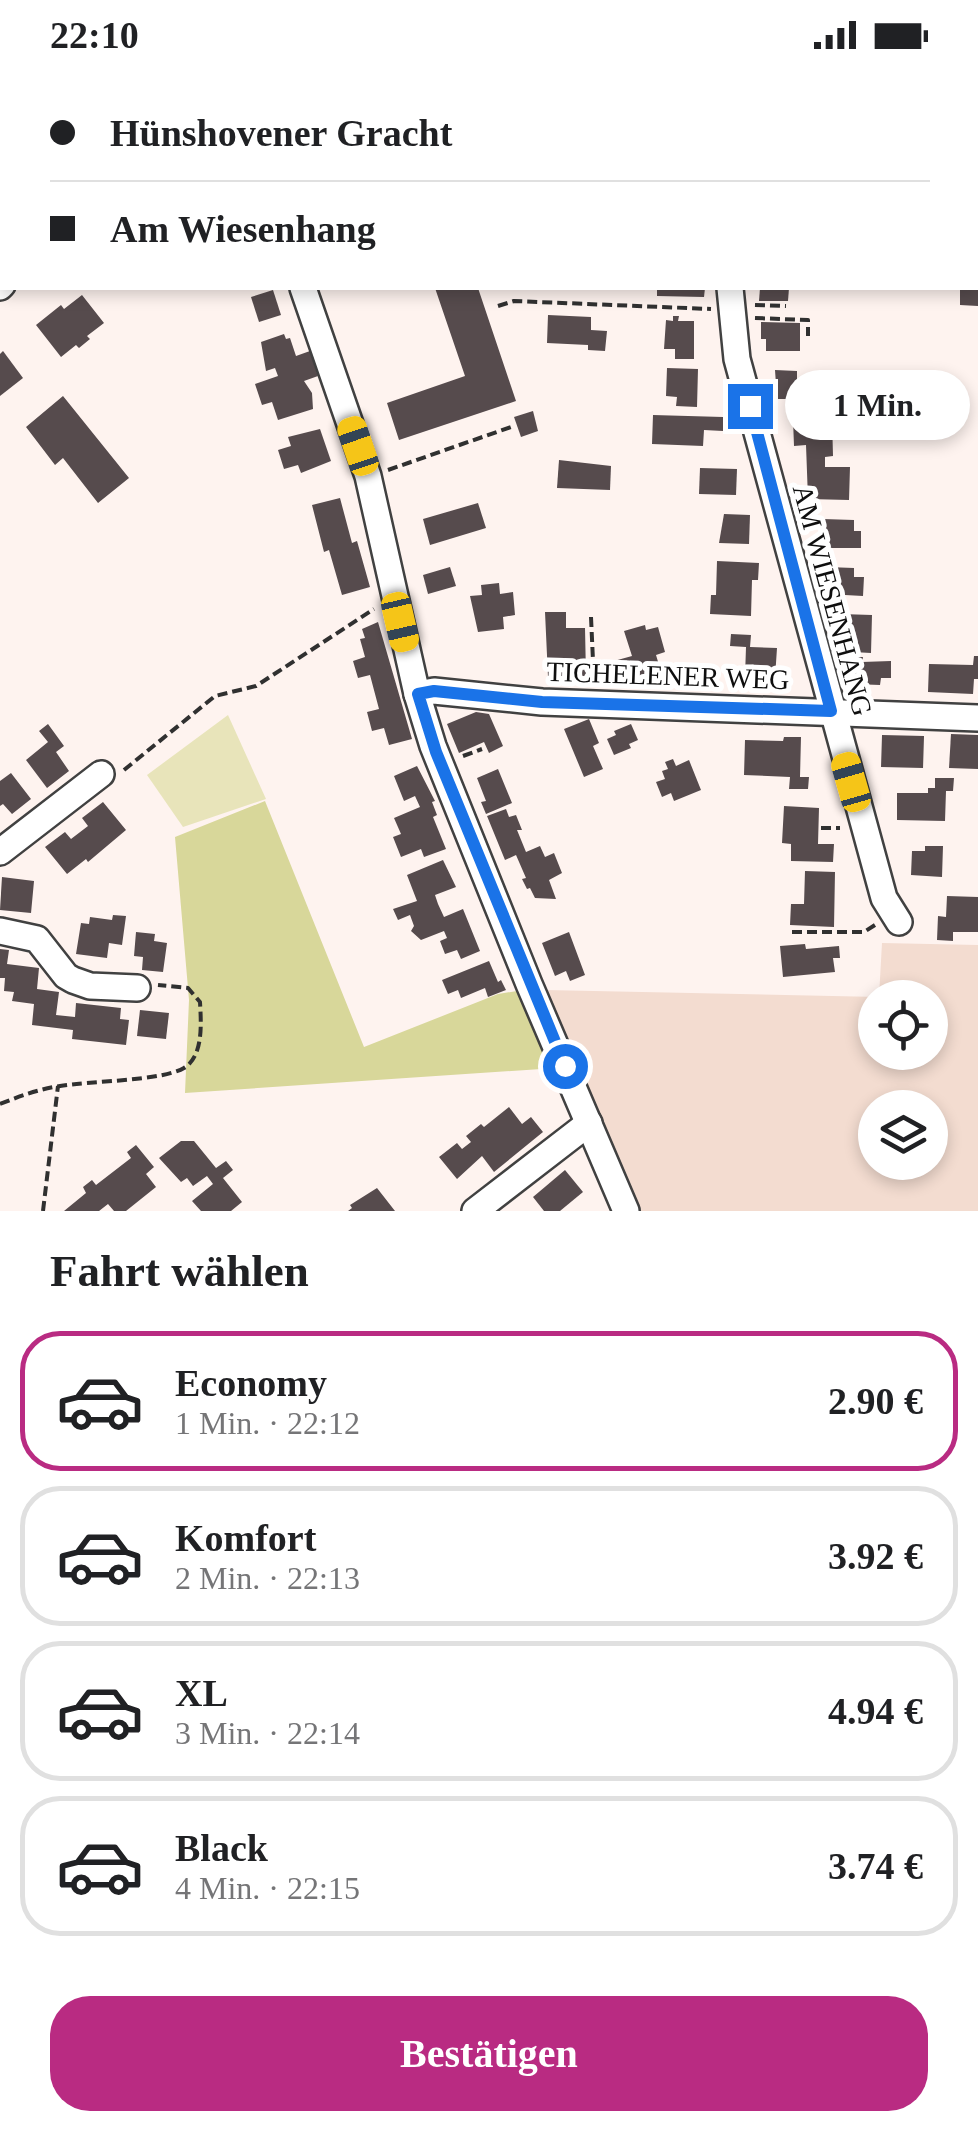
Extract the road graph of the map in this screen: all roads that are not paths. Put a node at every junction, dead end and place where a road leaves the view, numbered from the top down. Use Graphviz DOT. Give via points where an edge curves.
graph roads {
  1 [pos="304,290"];
  2 [pos="730,304"];
  3 [pos="418,694"];
  4 [pos="831,711"];
  5 [pos="978,718"];
  6 [pos="101,774"];
  7 [pos="0,852"];
  8 [pos="896,917"];
  9 [pos="0,931"];
  10 [pos="137,988"];
  11 [pos="589,1123"];
  12 [pos="475,1211"];
  13 [pos="626,1211"];
  1 -- 3 [label="street" via="368,476"];
  2 -- 4 [label="street, AM WIESENHANG" via="737,359"];
  3 -- 4 [label="street, TICHELENER WEG"];
  3 -- 11 [label="street"];
  4 -- 5 [label="street, TICHELENER WEG"];
  4 -- 8 [label="street, AM WIESENHANG" via="884,898"];
  6 -- 7 [label="street"];
  9 -- 10 [label="street" via="37,940 73,980"];
  11 -- 12 [label="street"];
  11 -- 13 [label="street"];
}
